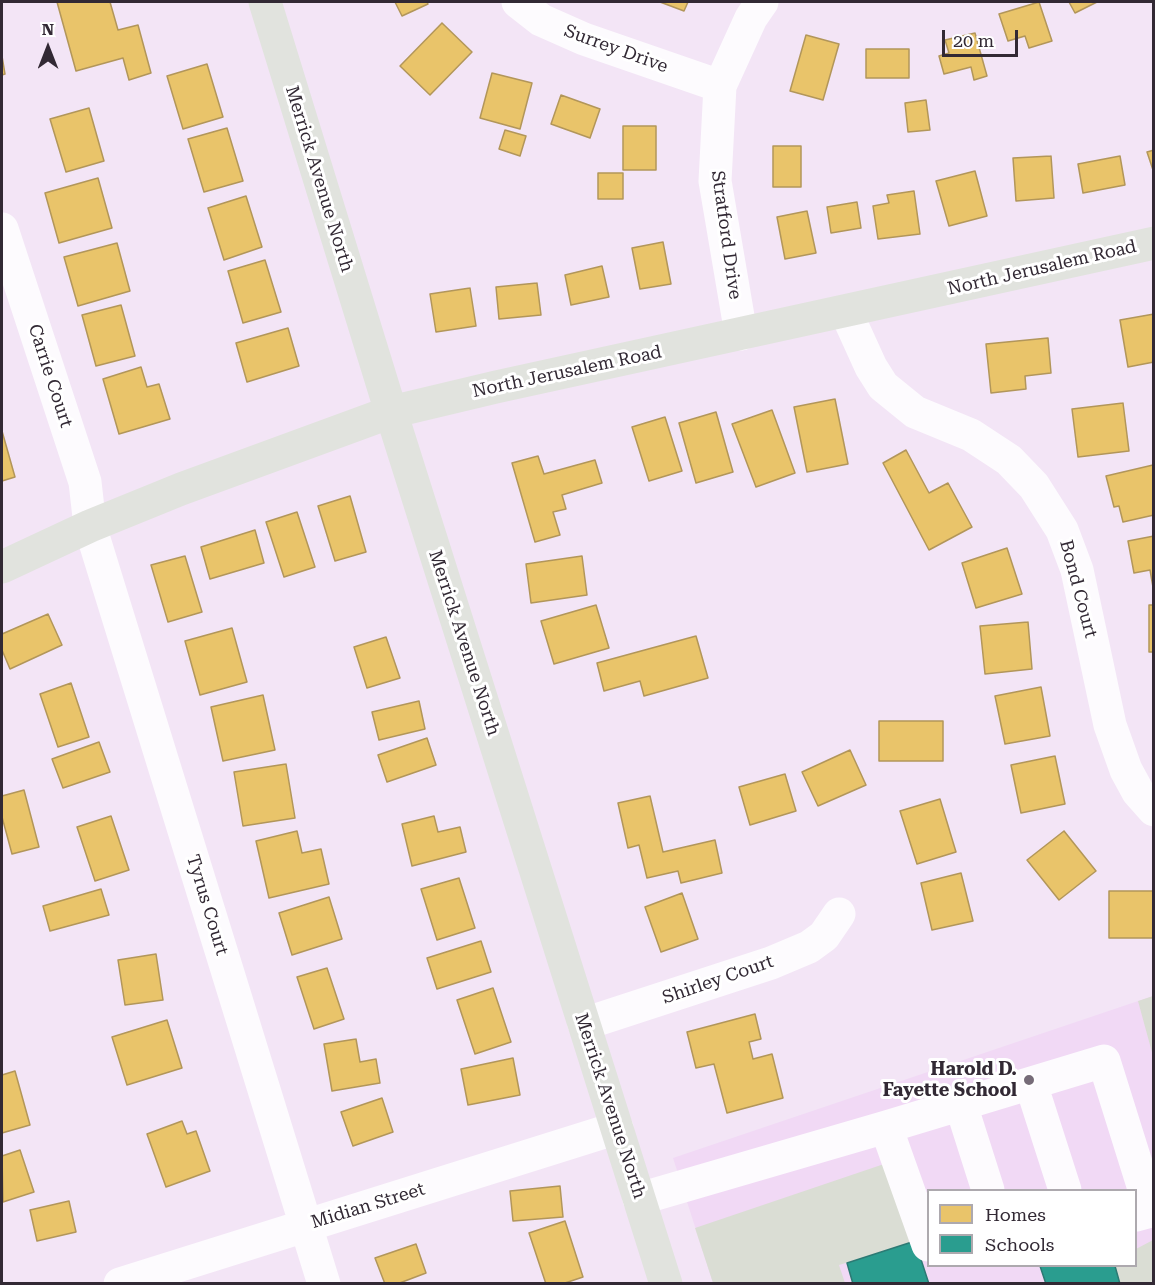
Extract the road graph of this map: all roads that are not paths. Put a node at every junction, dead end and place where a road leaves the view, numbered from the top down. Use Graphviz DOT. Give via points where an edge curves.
graph roads {
  1 [pos="265,2"];
  2 [pos="518,2"];
  3 [pos="762,2"];
  4 [pos="720,86"];
  5 [pos="2,229"];
  6 [pos="1154,243"];
  7 [pos="846,312"];
  8 [pos="741,334"];
  9 [pos="391,412"];
  10 [pos="90,526"];
  11 [pos="2,567"];
  12 [pos="1154,810"];
  13 [pos="839,914"];
  14 [pos="584,1024"];
  15 [pos="1031,1084"];
  16 [pos="961,1105"];
  17 [pos="617,1128"];
  18 [pos="886,1128"];
  19 [pos="987,1189"];
  20 [pos="1064,1189"];
  21 [pos="639,1199"];
  22 [pos="1137,1215"];
  23 [pos="307,1225"];
  24 [pos="927,1242"];
  25 [pos="120,1284"];
  26 [pos="324,1284"];
  27 [pos="666,1284"];
  1 -- 9 [label="main road, Merrick Avenue North"];
  2 -- 4 [label="street, Surrey Drive" via="541,20 584,39"];
  3 -- 4 [label="street, Stratford Drive"];
  4 -- 8 [label="street, Stratford Drive" via="715,182"];
  5 -- 10 [label="street, Carrie Court" via="85,482"];
  6 -- 7 [label="main road, North Jerusalem Road"];
  7 -- 8 [label="main road, North Jerusalem Road"];
  7 -- 12 [label="street, Bond Court" via="883,386 915,412 971,435 1009,460 1034,486 1062,530 1077,570 1110,725 1126,770"];
  8 -- 9 [label="main road, North Jerusalem Road"];
  9 -- 10 [label="main road, North Jerusalem Road"];
  9 -- 14 [label="main road, Merrick Avenue North"];
  10 -- 11 [label="main road, North Jerusalem Road"];
  10 -- 23 [label="street, Tyrus Court"];
  13 -- 14 [label="street, Shirley Court" via="824,936 809,948"];
  14 -- 17 [label="main road, Merrick Avenue North"];
  15 -- 16 [label="street"];
  15 -- 20 [label="street"];
  15 -- 22 [label="street" via="1104,1061 1151,1211"];
  16 -- 18 [label="street"];
  16 -- 19 [label="street"];
  17 -- 21 [label="main road, Merrick Avenue North"];
  17 -- 23 [label="street, Midian Street"];
  18 -- 21 [label="street"];
  18 -- 24 [label="street"];
  21 -- 27 [label="main road, Merrick Avenue North"];
  23 -- 25 [label="street, Midian Street"];
  23 -- 26 [label="street, Tyrus Court"];
}
